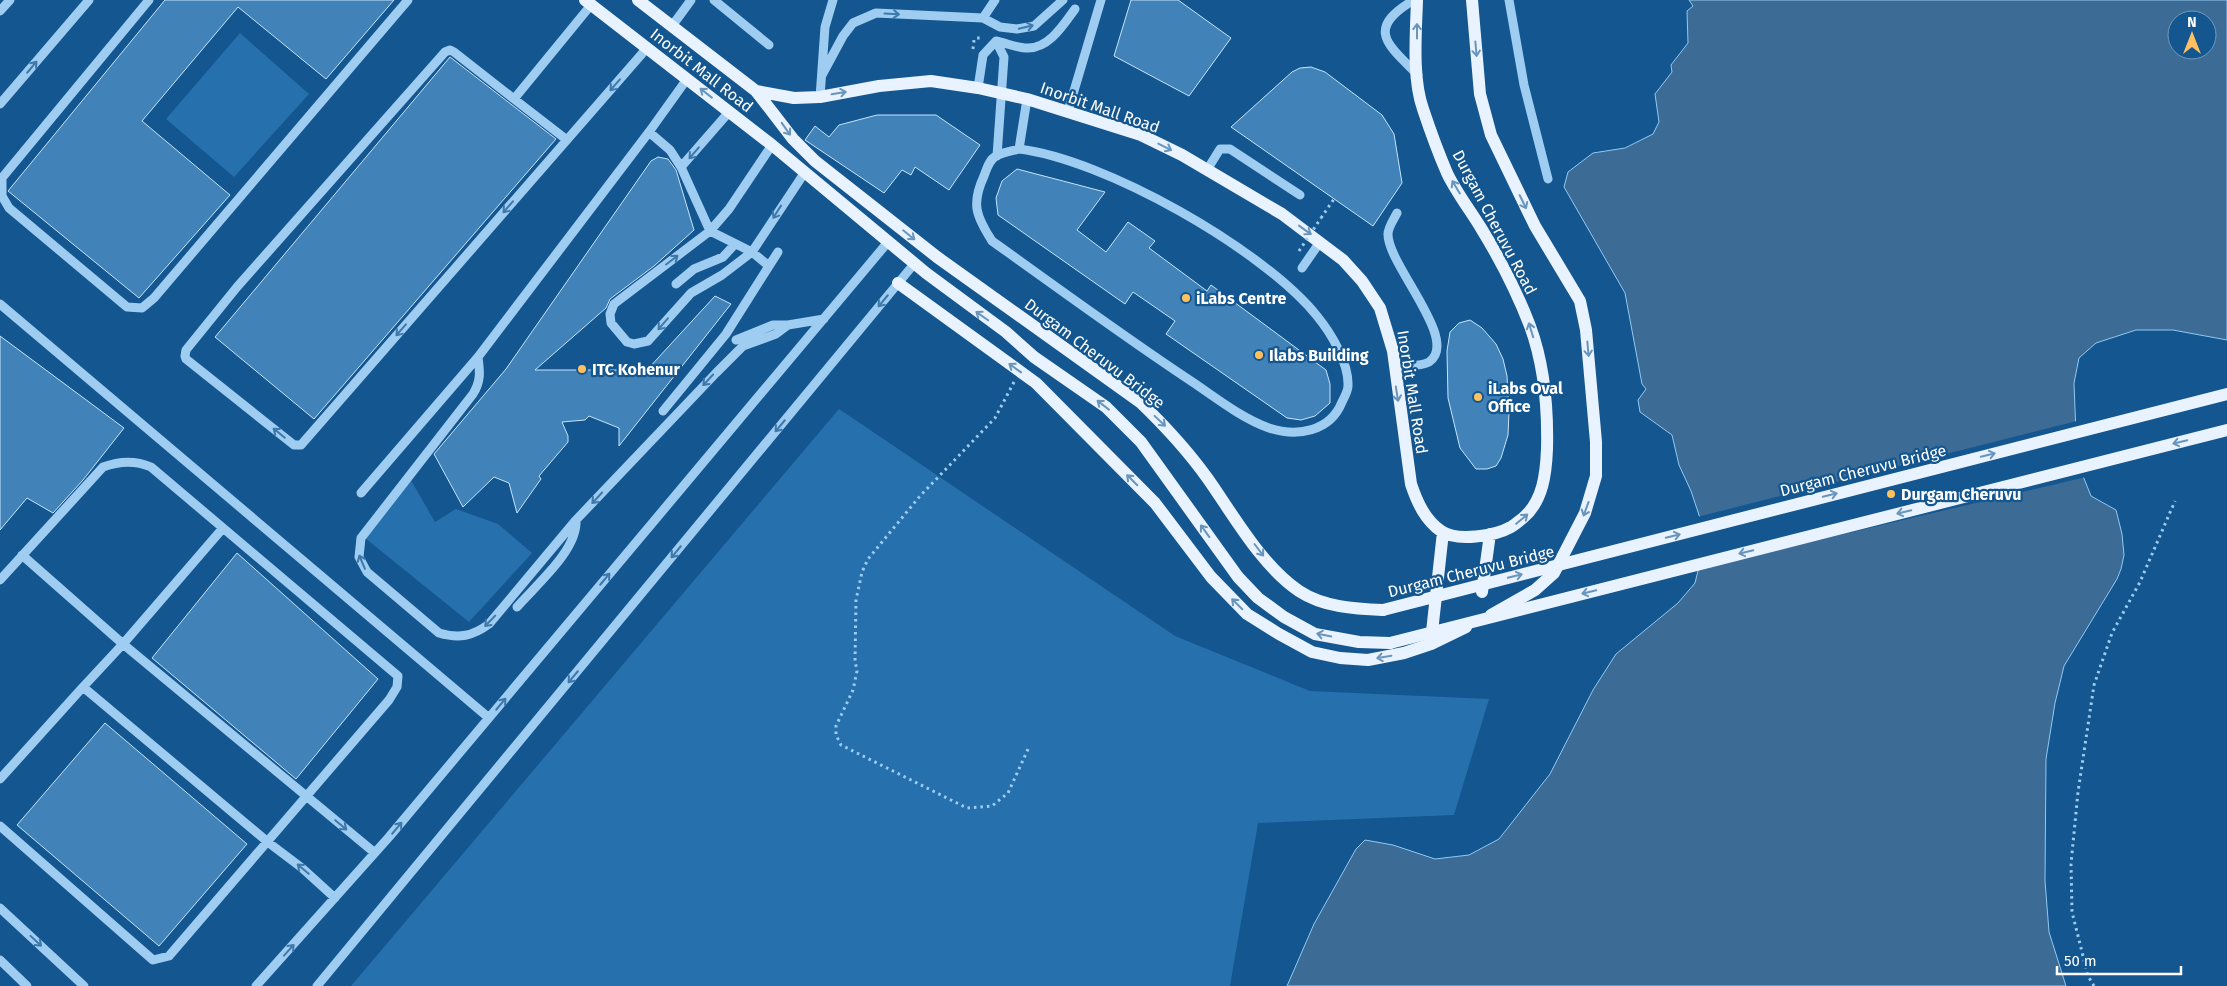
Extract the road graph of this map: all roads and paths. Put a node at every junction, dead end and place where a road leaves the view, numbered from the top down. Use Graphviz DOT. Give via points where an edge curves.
graph roads {
  1 [pos="10,0"];
  2 [pos="89,0"];
  3 [pos="149,0"];
  4 [pos="408,0"];
  5 [pos="638,0"];
  6 [pos="691,0"];
  7 [pos="833,0"];
  8 [pos="995,0"];
  9 [pos="1061,0"];
  10 [pos="1101,0"];
  11 [pos="1416,0"];
  12 [pos="1472,0"];
  13 [pos="1509,0"];
  14 [pos="718,1"];
  15 [pos="588,2"];
  16 [pos="1075,9"];
  17 [pos="0,11"];
  18 [pos="984,18"];
  19 [pos="672,26"];
  20 [pos="996,41"];
  21 [pos="769,45"];
  22 [pos="647,48"];
  23 [pos="822,75"];
  24 [pos="1418,75"];
  25 [pos="687,79"];
  26 [pos="978,88"];
  27 [pos="756,91"];
  28 [pos="1000,93"];
  29 [pos="820,97"];
  30 [pos="514,99"];
  31 [pos="1026,99"];
  32 [pos="0,104"];
  33 [pos="1068,111"];
  34 [pos="729,112"];
  35 [pos="649,132"];
  36 [pos="567,140"];
  37 [pos="772,145"];
  38 [pos="1019,149"];
  39 [pos="997,156"];
  40 [pos="681,168"];
  41 [pos="1207,170"];
  42 [pos="805,172"];
  43 [pos="1548,179"];
  44 [pos="1300,196"];
  45 [pos="1334,199"];
  46 [pos="1397,213"];
  47 [pos="710,231"];
  48 [pos="888,242"];
  49 [pos="1320,242"];
  50 [pos="735,244"];
  51 [pos="1299,251"];
  52 [pos="752,252"];
  53 [pos="778,252"];
  54 [pos="914,264"];
  55 [pos="769,266"];
  56 [pos="1302,268"];
  57 [pos="898,283"];
  58 [pos="676,284"];
  59 [pos="0,304"];
  60 [pos="824,319"];
  61 [pos="726,334"];
  62 [pos="740,343"];
  63 [pos="478,357"];
  64 [pos="1395,366"];
  65 [pos="1019,370"];
  66 [pos="2227,394"];
  67 [pos="664,411"];
  68 [pos="2227,430"];
  69 [pos="361,492"];
  70 [pos="2175,501"];
  71 [pos="576,520"];
  72 [pos="223,528"];
  73 [pos="1443,532"];
  74 [pos="1490,534"];
  75 [pos="22,555"];
  76 [pos="0,580"];
  77 [pos="1482,592"];
  78 [pos="517,607"];
  79 [pos="123,644"];
  80 [pos="1431,644"];
  81 [pos="83,687"];
  82 [pos="489,718"];
  83 [pos="1029,747"];
  84 [pos="0,779"];
  85 [pos="306,796"];
  86 [pos="2,830"];
  87 [pos="268,843"];
  88 [pos="375,853"];
  89 [pos="335,898"];
  90 [pos="0,908"];
  91 [pos="0,960"];
  92 [pos="27,986"];
  93 [pos="84,986"];
  94 [pos="256,986"];
  95 [pos="317,986"];
  96 [pos="2094,986"];
  1 -- 17 [label="street"];
  32 -- 2 [label="street, one-way"];
  3 -- 4 [label="street" via="2,178 2,196 10,208 127,307 142,308"];
  5 -- 19 [label="main road, Inorbit Mall Road"];
  6 -- 19 [label="street"];
  7 -- 23 [label="street" via="825,27"];
  8 -- 18 [label="street"];
  18 -- 9 [label="street, one-way" via="1000,27 1034,26"];
  10 -- 33 [label="street"];
  24 -- 11 [label="main road, Durgam Cheruvu Road, one-way"];
  11 -- 24 [label="street" via="1391,16 1385,34 1391,48"];
  12 -- 80 [label="main road, Durgam Cheruvu Road, one-way" via="1480,94 1491,135 1535,226 1580,301 1587,339 1596,476 1585,514 1554,573 1535,590 1498,612"];
  13 -- 43 [label="street" via="1524,85"];
  14 -- 21 [label="street"];
  15 -- 22 [label="main road, Inorbit Mall Road"];
  15 -- 30 [label="street"];
  16 -- 20 [label="street" via="1042,45 1028,48"];
  23 -- 18 [label="street, one-way" via="848,30 859,20 876,13"];
  19 -- 27 [label="main road, Inorbit Mall Road"];
  20 -- 26 [label="street" via="983,55"];
  20 -- 28 [label="street" via="1004,57"];
  22 -- 25 [label="main road, Inorbit Mall Road"];
  22 -- 36 [label="street, one-way"];
  23 -- 29 [label="street"];
  74 -- 24 [label="main road, Durgam Cheruvu Road, one-way" via="1511,527 1529,512 1540,495 1546,471 1547,438 1541,369 1530,327 1513,287 1448,174 1420,102"];
  34 -- 25 [label="main road, Inorbit Mall Road, one-way"];
  25 -- 35 [label="street"];
  26 -- 28 [label="main road, Inorbit Mall Road"];
  29 -- 26 [label="main road, Inorbit Mall Road, one-way" via="879,86 932,81"];
  27 -- 29 [label="main road, Inorbit Mall Road" via="794,98"];
  27 -- 66 [label="main road, Durgam Cheruvu Bridge, one-way, bridge" via="793,139 815,161 937,257 1140,402 1168,428 1274,569 1300,591 1329,604 1383,610"];
  28 -- 31 [label="main road, Inorbit Mall Road"];
  28 -- 39 [label="street"];
  30 -- 36 [label="street"];
  36 -- 30 [label="street, one-way" via="301,445 294,445 186,359 186,350 237,286 445,52 454,52"];
  31 -- 33 [label="main road, Inorbit Mall Road"];
  31 -- 38 [label="street"];
  33 -- 41 [label="main road, Inorbit Mall Road, one-way" via="1141,135"];
  34 -- 37 [label="main road, Inorbit Mall Road"];
  34 -- 40 [label="street, one-way"];
  35 -- 40 [label="street" via="670,150"];
  35 -- 63 [label="street"];
  37 -- 42 [label="main road, Inorbit Mall Road"];
  37 -- 47 [label="street" via="729,209"];
  38 -- 39 [label="street"];
  38 -- 39 [label="street" via="1071,160 1179,211 1251,258 1291,289 1318,316 1341,353 1348,387 1339,409 1322,427 1306,433 1268,428 1177,372 992,241 980,222 976,207 977,191 990,160"];
  40 -- 47 [label="street"];
  41 -- 44 [label="street" via="1220,149 1230,149"];
  41 -- 49 [label="main road, Inorbit Mall Road, one-way" via="1282,214"];
  42 -- 48 [label="main road, Inorbit Mall Road"];
  42 -- 52 [label="street, one-way"];
  45 -- 51 [label="path, bridge"];
  46 -- 64 [label="street" via="1388,232 1390,249 1429,317 1438,344 1435,357 1427,363"];
  47 -- 50 [label="street"];
  52 -- 47 [label="street, one-way" via="691,293 648,341 643,344 627,342 611,323 614,304"];
  48 -- 54 [label="main road"];
  48 -- 60 [label="street"];
  49 -- 56 [label="street"];
  49 -- 64 [label="main road, Inorbit Mall Road" via="1343,260 1380,308"];
  50 -- 52 [label="street"];
  50 -- 58 [label="street" via="723,257 694,269"];
  52 -- 55 [label="street"];
  53 -- 55 [label="street"];
  54 -- 57 [label="street"];
  68 -- 54 [label="main road, one-way, bridge" via="1390,643 1360,642 1315,634 1258,598 1238,577 1141,442 1106,407 1034,357"];
  55 -- 61 [label="street"];
  65 -- 57 [label="main road, one-way"];
  57 -- 95 [label="street, one-way"];
  59 -- 82 [label="street"];
  60 -- 62 [label="street" via="788,325 776,334"];
  82 -- 60 [label="street, one-way"];
  61 -- 62 [label="street"];
  61 -- 67 [label="street"];
  62 -- 71 [label="street, one-way" via="716,373"];
  63 -- 69 [label="street"];
  71 -- 63 [label="street, one-way" via="489,624 464,636 439,633 367,572 359,557 361,538 473,394 479,384"];
  64 -- 73 [label="main road, Inorbit Mall Road, one-way" via="1411,484 1417,502 1429,520"];
  80 -- 65 [label="main road, one-way" via="1404,654 1368,660 1340,658 1312,652 1247,614 1210,577 1155,503 1036,382"];
  65 -- 83 [label="path" via="995,418 920,496 868,559 856,600 857,671 853,690 836,726 836,735 842,745 967,808 992,806 1003,799"];
  70 -- 96 [label="path" via="2140,582 2112,633 2094,685 2071,864 2072,912 2088,976"];
  71 -- 78 [label="street" via="576,534 567,550"];
  72 -- 75 [label="street" via="151,467 115,462 103,467"];
  72 -- 79 [label="street"];
  72 -- 85 [label="street" via="398,676 397,687 389,700"];
  73 -- 74 [label="main road, Durgam Cheruvu Road" via="1463,536"];
  73 -- 80 [label="main road"];
  74 -- 77 [label="main road"];
  75 -- 76 [label="street"];
  75 -- 79 [label="street"];
  79 -- 81 [label="street"];
  79 -- 85 [label="street"];
  81 -- 84 [label="street"];
  81 -- 87 [label="street"];
  88 -- 82 [label="street, one-way"];
  85 -- 87 [label="street"];
  85 -- 88 [label="street, one-way"];
  86 -- 87 [label="street" via="153,960 169,956"];
  89 -- 87 [label="street, one-way"];
  88 -- 89 [label="street"];
  94 -- 89 [label="street, one-way"];
  90 -- 93 [label="street, one-way"];
  91 -- 92 [label="street"];
}
